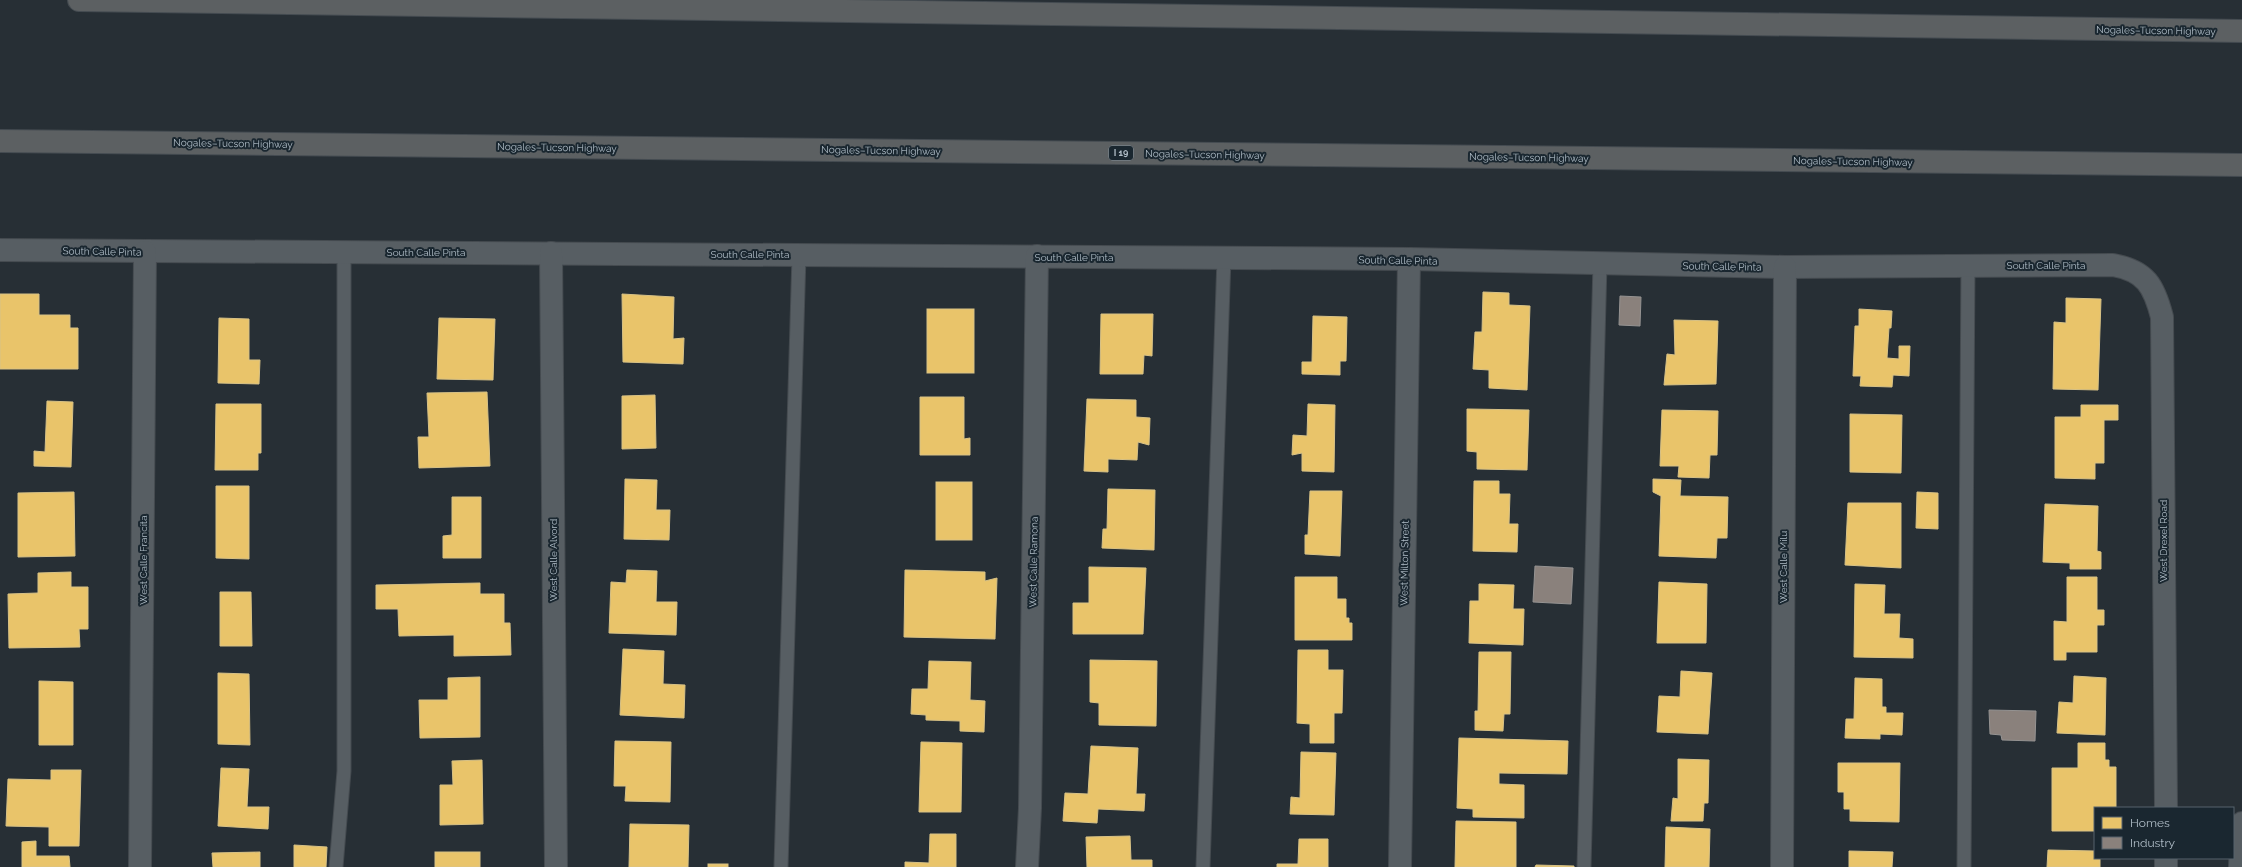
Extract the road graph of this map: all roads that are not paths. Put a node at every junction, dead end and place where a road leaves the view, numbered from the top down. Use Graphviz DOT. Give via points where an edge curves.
graph roads {
  1 [pos="79,0"];
  2 [pos="2242,31"];
  3 [pos="0,140"];
  4 [pos="2242,165"];
  5 [pos="0,250"];
  6 [pos="145,252"];
  7 [pos="344,252"];
  8 [pos="551,252"];
  9 [pos="798,255"];
  10 [pos="1036,256"];
  11 [pos="1224,258"];
  12 [pos="1409,259"];
  13 [pos="1600,263"];
  14 [pos="1968,264"];
  15 [pos="1785,267"];
  16 [pos="2145,278"];
  17 [pos="2166,807"];
  18 [pos="2242,823"];
  19 [pos="140,867"];
  20 [pos="336,867"];
  21 [pos="556,867"];
  22 [pos="781,867"];
  23 [pos="1027,867"];
  24 [pos="1203,867"];
  25 [pos="1400,867"];
  26 [pos="1584,867"];
  27 [pos="1782,867"];
  28 [pos="1964,867"];
  29 [pos="2240,867"];
  1 -- 2 [label="highway, Nogales–Tucson Highway"];
  3 -- 4 [label="highway, Nogales–Tucson Highway / I 19"];
  5 -- 6 [label="street, South Calle Pinta"];
  6 -- 7 [label="street, South Calle Pinta"];
  6 -- 19 [label="street, West Calle Francita"];
  7 -- 8 [label="street, South Calle Pinta"];
  7 -- 20 [label="lane" via="344,771"];
  8 -- 9 [label="street, South Calle Pinta"];
  8 -- 21 [label="street, West Calle Alvord"];
  9 -- 10 [label="street, South Calle Pinta"];
  9 -- 22 [label="lane"];
  10 -- 11 [label="street, South Calle Pinta"];
  10 -- 23 [label="street, West Calle Ramona" via="1030,808"];
  11 -- 12 [label="street, South Calle Pinta"];
  11 -- 24 [label="lane"];
  12 -- 13 [label="street, South Calle Pinta"];
  12 -- 25 [label="street, West Milton Street"];
  13 -- 15 [label="street, South Calle Pinta"];
  13 -- 26 [label="lane"];
  14 -- 15 [label="street, South Calle Pinta"];
  14 -- 16 [label="street, South Calle Pinta" via="2113,265 2130,268"];
  14 -- 28 [label="lane"];
  15 -- 27 [label="street, West Calle Milu"];
  16 -- 17 [label="street, West Drexel Road" via="2156,294 2162,317"];
  18 -- 29 [label="street"];
}
